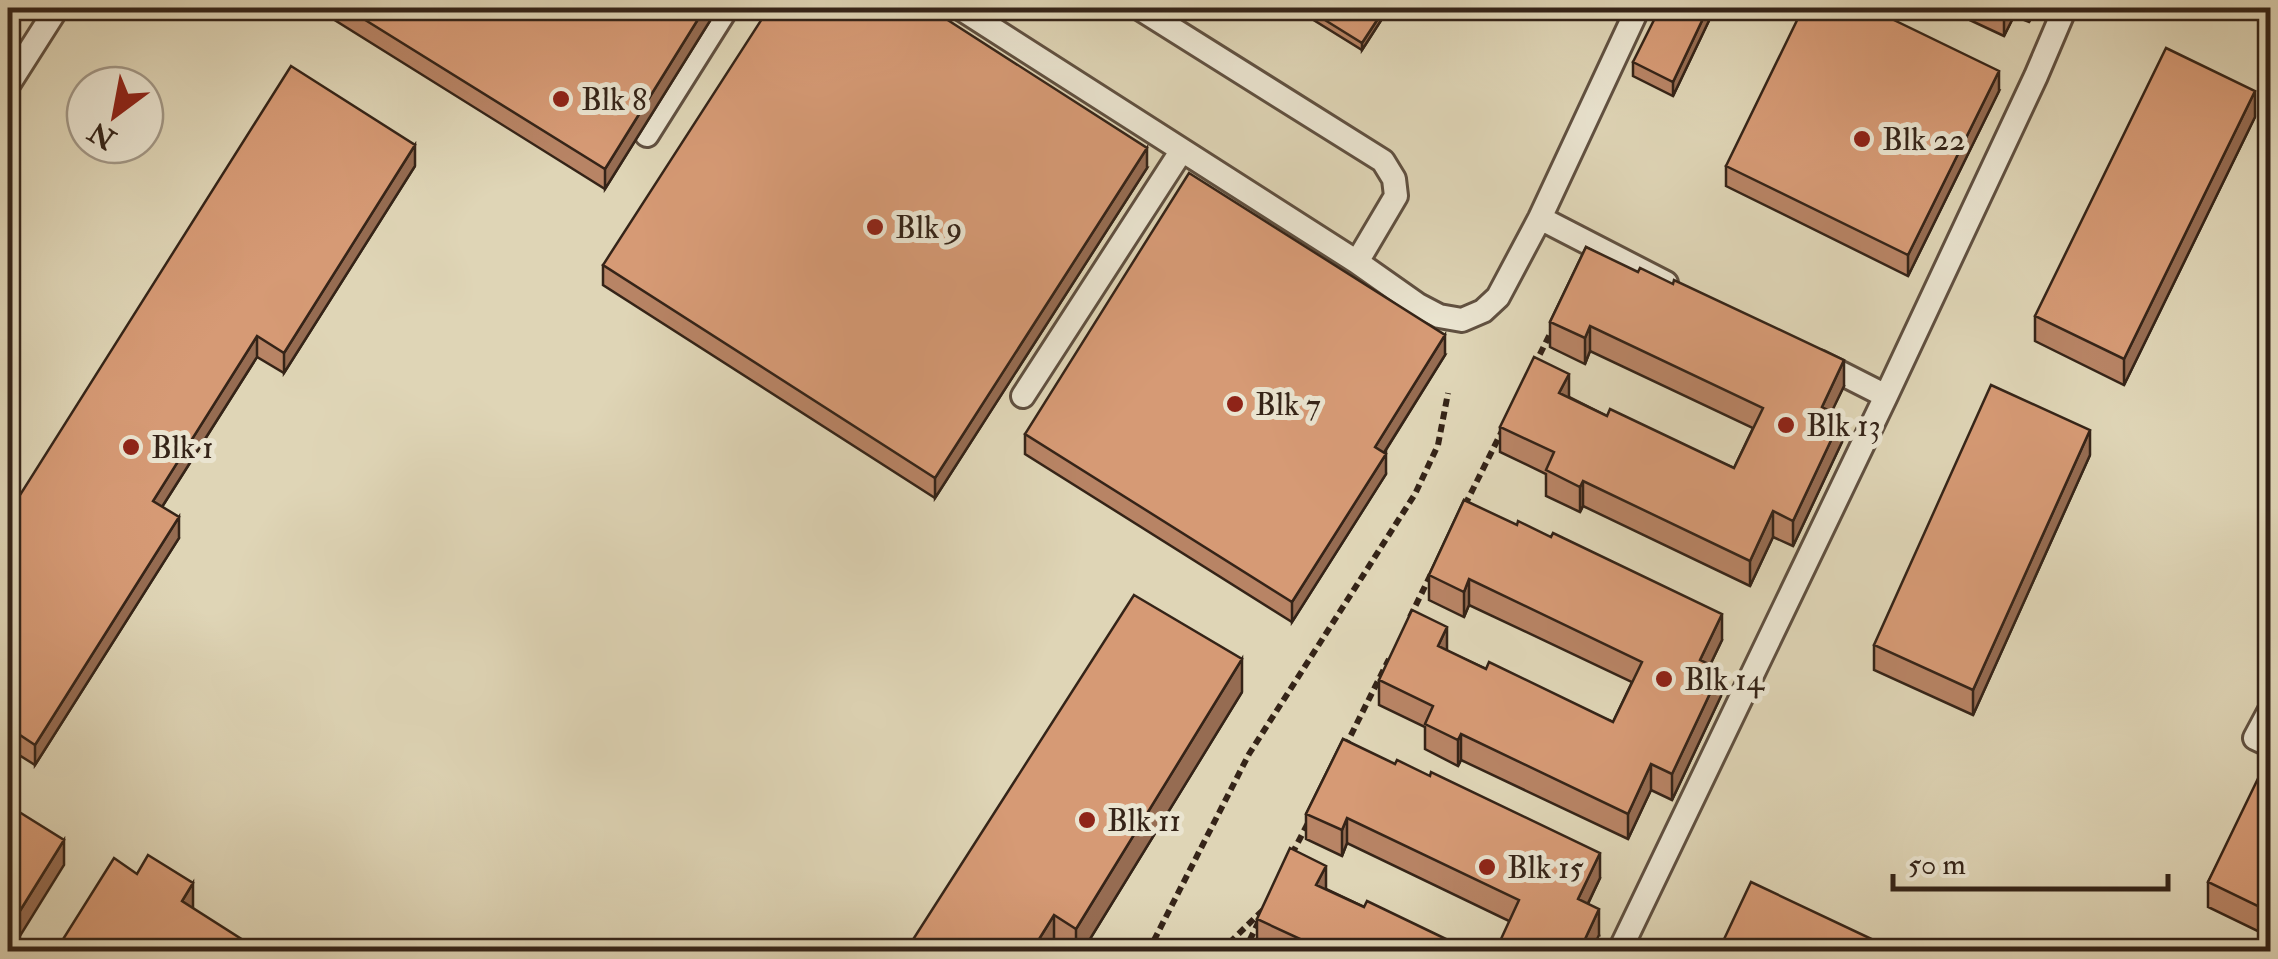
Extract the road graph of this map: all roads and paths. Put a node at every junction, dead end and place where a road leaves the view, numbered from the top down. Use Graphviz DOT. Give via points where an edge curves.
graph roads {
  1 [pos="56,8"];
  2 [pos="727,8"];
  3 [pos="960,8"];
  4 [pos="1139,8"];
  5 [pos="1638,8"];
  6 [pos="2065,8"];
  7 [pos="8,86"];
  8 [pos="647,136"];
  9 [pos="1182,150"];
  10 [pos="1540,218"];
  11 [pos="1357,262"];
  12 [pos="1680,290"];
  13 [pos="1558,318"];
  14 [pos="1800,352"];
  15 [pos="1532,371"];
  16 [pos="1448,393"];
  17 [pos="1023,396"];
  18 [pos="1886,396"];
  19 [pos="1505,425"];
  20 [pos="1461,514"];
  21 [pos="1434,568"];
  22 [pos="1408,622"];
  23 [pos="1390,657"];
  24 [pos="2270,710"];
  25 [pos="2270,745"];
  26 [pos="1345,746"];
  27 [pos="1310,818"];
  28 [pos="1292,854"];
  29 [pos="1148,952"];
  30 [pos="1220,952"];
  31 [pos="1244,952"];
  32 [pos="1619,952"];
  1 -- 7 [label="lane"];
  2 -- 8 [label="lane"];
  3 -- 9 [label="lane"];
  4 -- 11 [label="lane" via="1383,161 1396,196"];
  5 -- 10 [label="lane"];
  6 -- 18 [label="lane"];
  9 -- 11 [label="lane"];
  9 -- 17 [label="lane"];
  10 -- 11 [label="lane" via="1498,297 1462,320 1418,305"];
  10 -- 12 [label="lane"];
  13 -- 15 [label="path"];
  14 -- 18 [label="lane"];
  16 -- 29 [label="path" via="1438,445 1414,494 1249,754"];
  18 -- 32 [label="lane"];
  19 -- 20 [label="path"];
  21 -- 22 [label="path"];
  23 -- 26 [label="path"];
  24 -- 25 [label="lane" via="2255,738"];
  27 -- 28 [label="path"];
  30 -- 31 [label="path" via="1266,908"];
}
